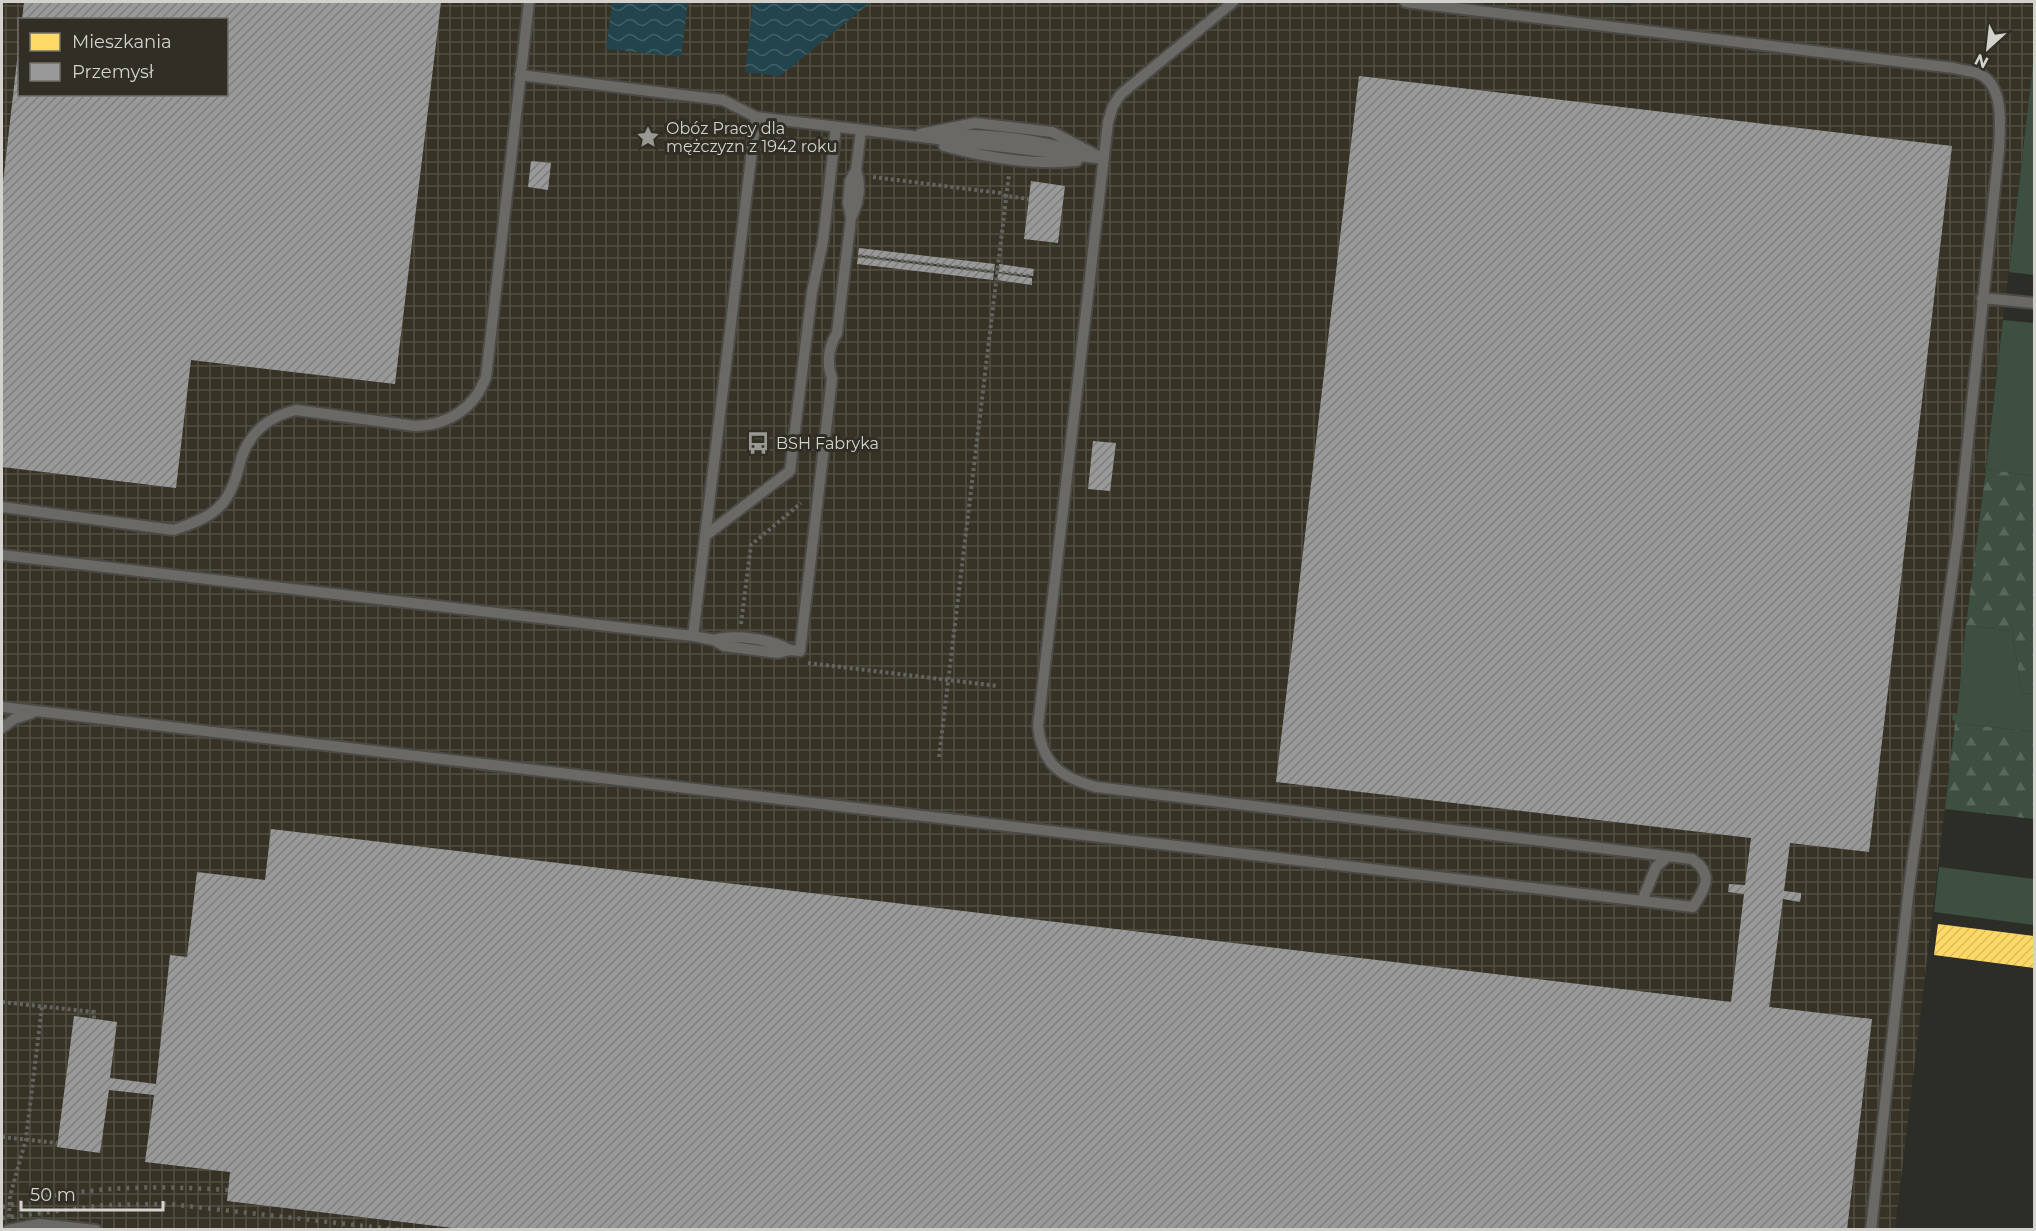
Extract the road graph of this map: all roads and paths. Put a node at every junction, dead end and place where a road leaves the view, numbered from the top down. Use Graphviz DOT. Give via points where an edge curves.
graph roads {
  1 [pos="529,2"];
  2 [pos="1233,2"];
  3 [pos="1406,2"];
  4 [pos="520,75"];
  5 [pos="756,117"];
  6 [pos="836,127"];
  7 [pos="861,130"];
  8 [pos="910,136"];
  9 [pos="1011,159"];
  10 [pos="1104,159"];
  11 [pos="846,255"];
  12 [pos="996,272"];
  13 [pos="1031,276"];
  14 [pos="1982,298"];
  15 [pos="2034,303"];
  16 [pos="2,507"];
  17 [pos="705,536"];
  18 [pos="2,555"];
  19 [pos="693,636"];
  20 [pos="2,707"];
  21 [pos="41,712"];
  22 [pos="2,728"];
  23 [pos="939,757"];
  24 [pos="1668,856"];
  25 [pos="1642,900"];
  26 [pos="2,1002"];
  27 [pos="42,1006"];
  28 [pos="94,1018"];
  29 [pos="2,1137"];
  30 [pos="26,1139"];
  31 [pos="57,1143"];
  32 [pos="39,1227"];
  33 [pos="9,1229"];
  34 [pos="96,1230"];
  35 [pos="1871,1230"];
  1 -- 4 [label="lane"];
  2 -- 10 [label="lane" via="1121,94 1108,122"];
  3 -- 14 [label="lane" via="1979,74 1995,89 2000,113"];
  4 -- 5 [label="lane" via="723,100"];
  4 -- 16 [label="lane" via="486,377 462,412 446,421 415,426 296,410 281,414 268,421 249,441 224,502 196,523 174,530"];
  5 -- 6 [label="lane"];
  5 -- 17 [label="lane"];
  6 -- 7 [label="lane"];
  6 -- 17 [label="lane" via="790,471"];
  7 -- 8 [label="lane"];
  7 -- 11 [label="lane" via="856,170 860,182 858,204 851,218"];
  8 -- 9 [label="lane" via="971,154"];
  8 -- 10 [label="lane"];
  8 -- 10 [label="lane" via="975,123 1052,132"];
  9 -- 10 [label="lane" via="1048,164"];
  9 -- 12 [label="path"];
  10 -- 24 [label="lane" via="1038,726 1047,759 1076,782 1096,787"];
  11 -- 12 [label="path"];
  11 -- 19 [label="lane" via="837,333 831,343 828,368 832,378 800,651 778,653 724,646 714,639"];
  12 -- 13 [label="path"];
  12 -- 23 [label="path"];
  14 -- 15 [label="lane"];
  14 -- 35 [label="lane" via="1958,535 1909,887"];
  17 -- 19 [label="lane"];
  18 -- 19 [label="lane"];
  20 -- 21 [label="lane"];
  21 -- 22 [label="lane" via="14,719"];
  21 -- 25 [label="lane"];
  24 -- 25 [label="lane" via="1656,867"];
  24 -- 25 [label="lane" via="1692,859 1702,866 1706,886 1694,907"];
  26 -- 27 [label="path"];
  27 -- 28 [label="path" via="94,1012"];
  27 -- 30 [label="path"];
  29 -- 30 [label="path"];
  30 -- 31 [label="path"];
  30 -- 33 [label="path" via="10,1196"];
  32 -- 33 [label="lane"];
  32 -- 34 [label="lane"];
}
